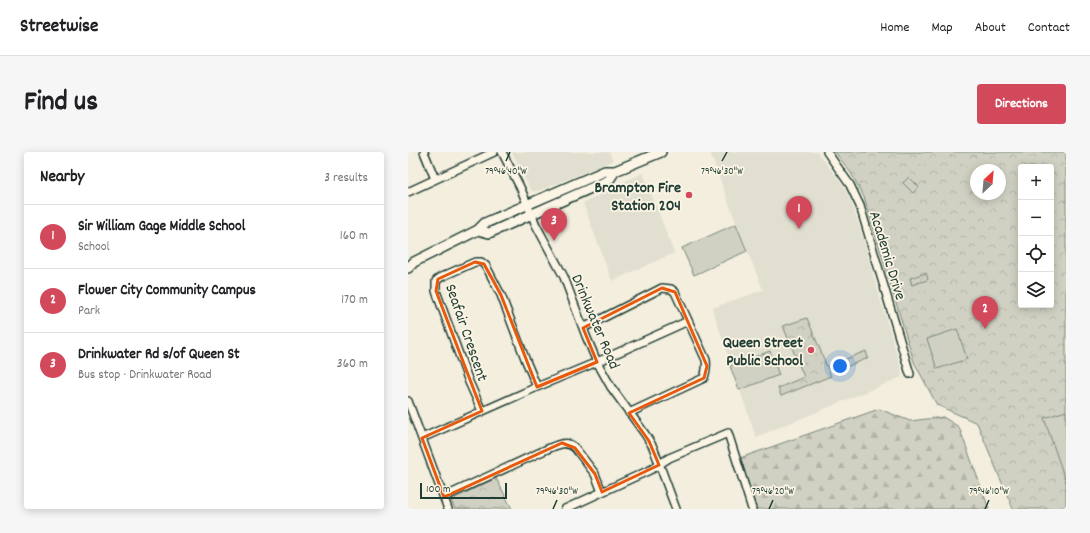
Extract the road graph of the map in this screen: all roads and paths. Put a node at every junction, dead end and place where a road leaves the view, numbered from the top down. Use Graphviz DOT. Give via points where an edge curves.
graph roads {
  1 [pos="424,152"];
  2 [pos="494,152"];
  3 [pos="502,152"];
  4 [pos="661,152"];
  5 [pos="827,152"];
  6 [pos="615,171"];
  7 [pos="435,179"];
  8 [pos="408,192"];
  9 [pos="528,205"];
  10 [pos="532,214"];
  11 [pos="478,230"];
  12 [pos="410,264"];
  13 [pos="688,321"];
  14 [pos="582,328"];
  15 [pos="597,362"];
  16 [pos="910,374"];
  17 [pos="537,387"];
  18 [pos="408,401"];
  19 [pos="482,411"];
  20 [pos="629,412"];
  21 [pos="422,438"];
  22 [pos="659,465"];
  23 [pos="602,492"];
  24 [pos="444,497"];
  25 [pos="448,509"];
  26 [pos="565,509"];
  27 [pos="676,509"];
  28 [pos="752,509"];
  1 -- 7 [label="street"];
  2 -- 7 [label="street"];
  3 -- 9 [label="street, Drinkwater Road"];
  4 -- 6 [label="main road"];
  5 -- 16 [label="street, Academic Drive" via="853,190 860,206"];
  6 -- 9 [label="main road" via="605,171"];
  6 -- 10 [label="main road" via="609,180"];
  7 -- 8 [label="street"];
  9 -- 10 [label="street, Drinkwater Road"];
  9 -- 11 [label="main road" via="485,223"];
  10 -- 11 [label="main road" via="489,233"];
  10 -- 14 [label="street, Drinkwater Road" via="564,277"];
  11 -- 12 [label="main road"];
  13 -- 14 [label="street" via="675,292 662,288"];
  13 -- 15 [label="street"];
  13 -- 20 [label="street" via="706,360 704,378"];
  14 -- 15 [label="street, Drinkwater Road"];
  15 -- 17 [label="street"];
  15 -- 20 [label="street, Drinkwater Road"];
  17 -- 19 [label="street"];
  17 -- 19 [label="street, Seafair Crescent" via="501,295 486,266 481,262 475,262 441,277 435,285 469,382"];
  18 -- 21 [label="street"];
  19 -- 21 [label="street"];
  20 -- 22 [label="street, Drinkwater Road" via="650,441"];
  21 -- 24 [label="street"];
  22 -- 23 [label="street"];
  22 -- 27 [label="street, Drinkwater Road"];
  22 -- 28 [label="street" via="669,458 728,433"];
  23 -- 24 [label="street" via="594,474 579,453 572,445 565,443"];
  23 -- 26 [label="street"];
  24 -- 25 [label="street"];
}
